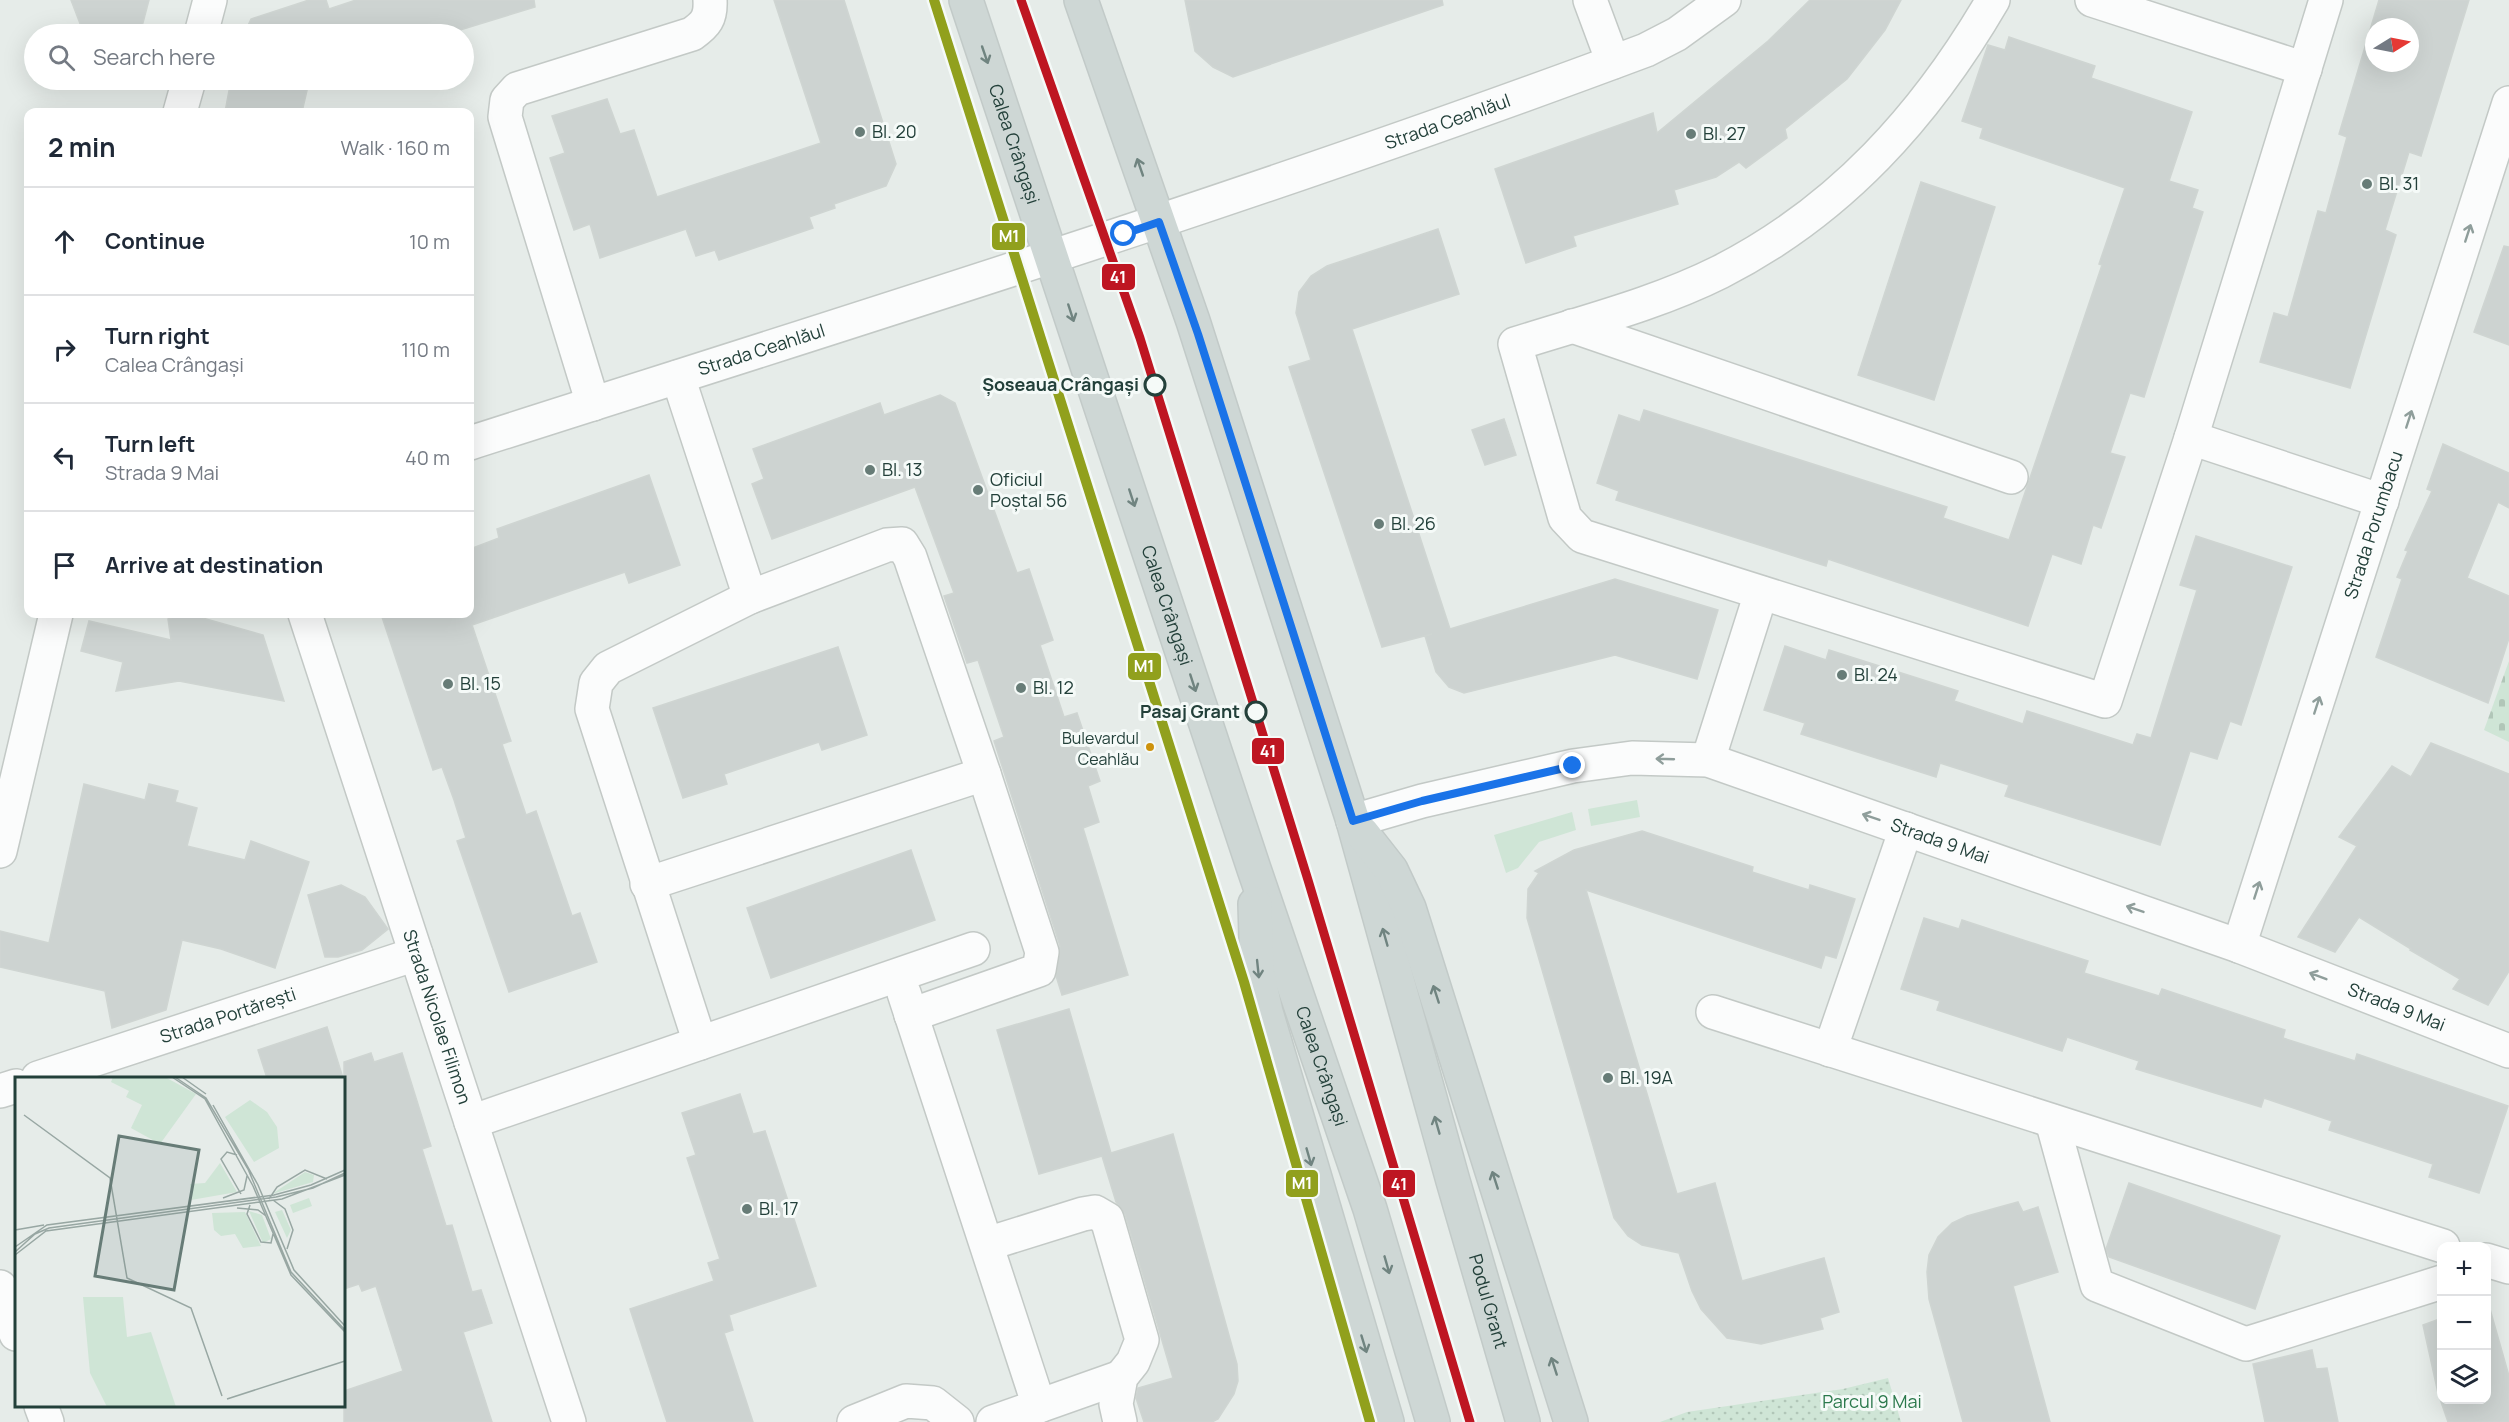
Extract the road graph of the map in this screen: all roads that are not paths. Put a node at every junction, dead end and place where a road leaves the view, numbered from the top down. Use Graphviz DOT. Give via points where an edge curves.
graph roads {
  1 [pos="210,0"];
  2 [pos="710,0"];
  3 [pos="966,0"];
  4 [pos="1081,0"];
  5 [pos="1590,0"];
  6 [pos="1724,0"];
  7 [pos="1993,0"];
  8 [pos="2092,0"];
  9 [pos="2326,0"];
  10 [pos="204,24"];
  11 [pos="1613,62"];
  12 [pos="2305,69"];
  13 [pos="186,90"];
  14 [pos="2509,103"];
  15 [pos="181,108"];
  16 [pos="1159,222"];
  17 [pos="1053,257"];
  18 [pos="1572,326"];
  19 [pos="678,377"];
  20 [pos="593,404"];
  21 [pos="2191,438"];
  22 [pos="474,442"];
  23 [pos="2012,477"];
  24 [pos="2382,501"];
  25 [pos="1761,593"];
  26 [pos="750,597"];
  27 [pos="55,618"];
  28 [pos="306,618"];
  29 [pos="1708,760"];
  30 [pos="984,774"];
  31 [pos="1353,821"];
  32 [pos="1906,829"];
  33 [pos="0,851"];
  34 [pos="1254,869"];
  35 [pos="647,884"];
  36 [pos="2239,946"];
  37 [pos="973,949"];
  38 [pos="416,954"];
  39 [pos="898,975"];
  40 [pos="1713,1012"];
  41 [pos="911,1015"];
  42 [pos="700,1043"];
  43 [pos="1830,1050"];
  44 [pos="2509,1051"];
  45 [pos="41,1077"];
  46 [pos="15,1086"];
  47 [pos="0,1091"];
  48 [pos="2052,1121"];
  49 [pos="471,1122"];
  50 [pos="987,1244"];
  51 [pos="2437,1244"];
  52 [pos="2437,1283"];
  53 [pos="0,1287"];
  54 [pos="15,1331"];
  55 [pos="1121,1377"];
  56 [pos="1040,1406"];
  57 [pos="41,1407"];
  58 [pos="47,1422"];
  59 [pos="569,1422"];
  60 [pos="854,1422"];
  61 [pos="957,1422"];
  62 [pos="993,1422"];
  63 [pos="1120,1422"];
  64 [pos="1387,1422"];
  65 [pos="1433,1422"];
  66 [pos="1523,1422"];
  67 [pos="1571,1422"];
  1 -- 10 [label="street"];
  2 -- 20 [label="street" via="711,13 706,23 692,34 517,89 507,100 505,117"];
  3 -- 17 [label="main road, Calea Crângași, one-way"];
  16 -- 4 [label="main road, one-way"];
  5 -- 11 [label="street"];
  6 -- 11 [label="street, Strada Ceahlăul" via="1677,34"];
  7 -- 18 [label="street" via="1968,42 1901,132 1866,168 1800,224 1719,272"];
  8 -- 12 [label="street"];
  9 -- 12 [label="street"];
  11 -- 16 [label="street, Strada Ceahlăul"];
  12 -- 21 [label="street"];
  13 -- 15 [label="street"];
  24 -- 14 [label="street, Strada Porumbacu, one-way"];
  16 -- 17 [label="street, Strada Ceahlăul"];
  16 -- 31 [label="main road"];
  17 -- 19 [label="street, Strada Ceahlăul"];
  17 -- 34 [label="main road, Calea Crângași, one-way"];
  18 -- 23 [label="street"];
  18 -- 25 [label="street" via="1515,344 1565,519 1582,536"];
  19 -- 20 [label="street, Strada Ceahlăul"];
  19 -- 26 [label="street"];
  20 -- 22 [label="street, Strada Ceahlăul"];
  21 -- 24 [label="street"];
  21 -- 25 [label="street" via="2105,701"];
  36 -- 24 [label="street, Strada Porumbacu, one-way"];
  25 -- 29 [label="street"];
  26 -- 30 [label="street" via="887,546 902,544 910,557"];
  26 -- 35 [label="street" via="608,668 596,683 592,709"];
  27 -- 33 [label="street"];
  28 -- 38 [label="street, Strada Nicolae Filimon"];
  29 -- 31 [label="street, Strada 9 Mai, one-way" via="1632,758 1573,766"];
  32 -- 29 [label="street, Strada 9 Mai, one-way"];
  30 -- 35 [label="street"];
  30 -- 41 [label="street" via="1042,952 1039,970"];
  66 -- 31 [label="main road, Podul Grant, one-way"];
  67 -- 31 [label="main road, one-way" via="1409,908 1391,870"];
  36 -- 32 [label="street, Strada 9 Mai, one-way"];
  32 -- 43 [label="street"];
  34 -- 64 [label="main road, one-way" via="1257,971 1266,1012"];
  34 -- 65 [label="main road, Calea Crângași, one-way" via="1370,1209"];
  35 -- 42 [label="street"];
  44 -- 36 [label="street, Strada 9 Mai, one-way"];
  37 -- 39 [label="street"];
  38 -- 45 [label="street, Strada Portărești"];
  38 -- 49 [label="street, Strada Nicolae Filimon"];
  39 -- 41 [label="street"];
  39 -- 42 [label="street"];
  40 -- 43 [label="street"];
  41 -- 50 [label="street"];
  42 -- 49 [label="street"];
  43 -- 48 [label="street"];
  46 -- 47 [label="street"];
  48 -- 51 [label="street"];
  48 -- 52 [label="street" via="2097,1285 2246,1344"];
  49 -- 59 [label="street, Strada Nicolae Filimon"];
  50 -- 55 [label="street" via="1095,1212 1107,1219 1142,1340 1133,1362"];
  50 -- 56 [label="street"];
  53 -- 54 [label="street"];
  55 -- 56 [label="street"];
  55 -- 63 [label="street" via="1116,1404"];
  56 -- 62 [label="street"];
  57 -- 58 [label="street"];
  60 -- 61 [label="street" via="906,1401 933,1404"];
}
